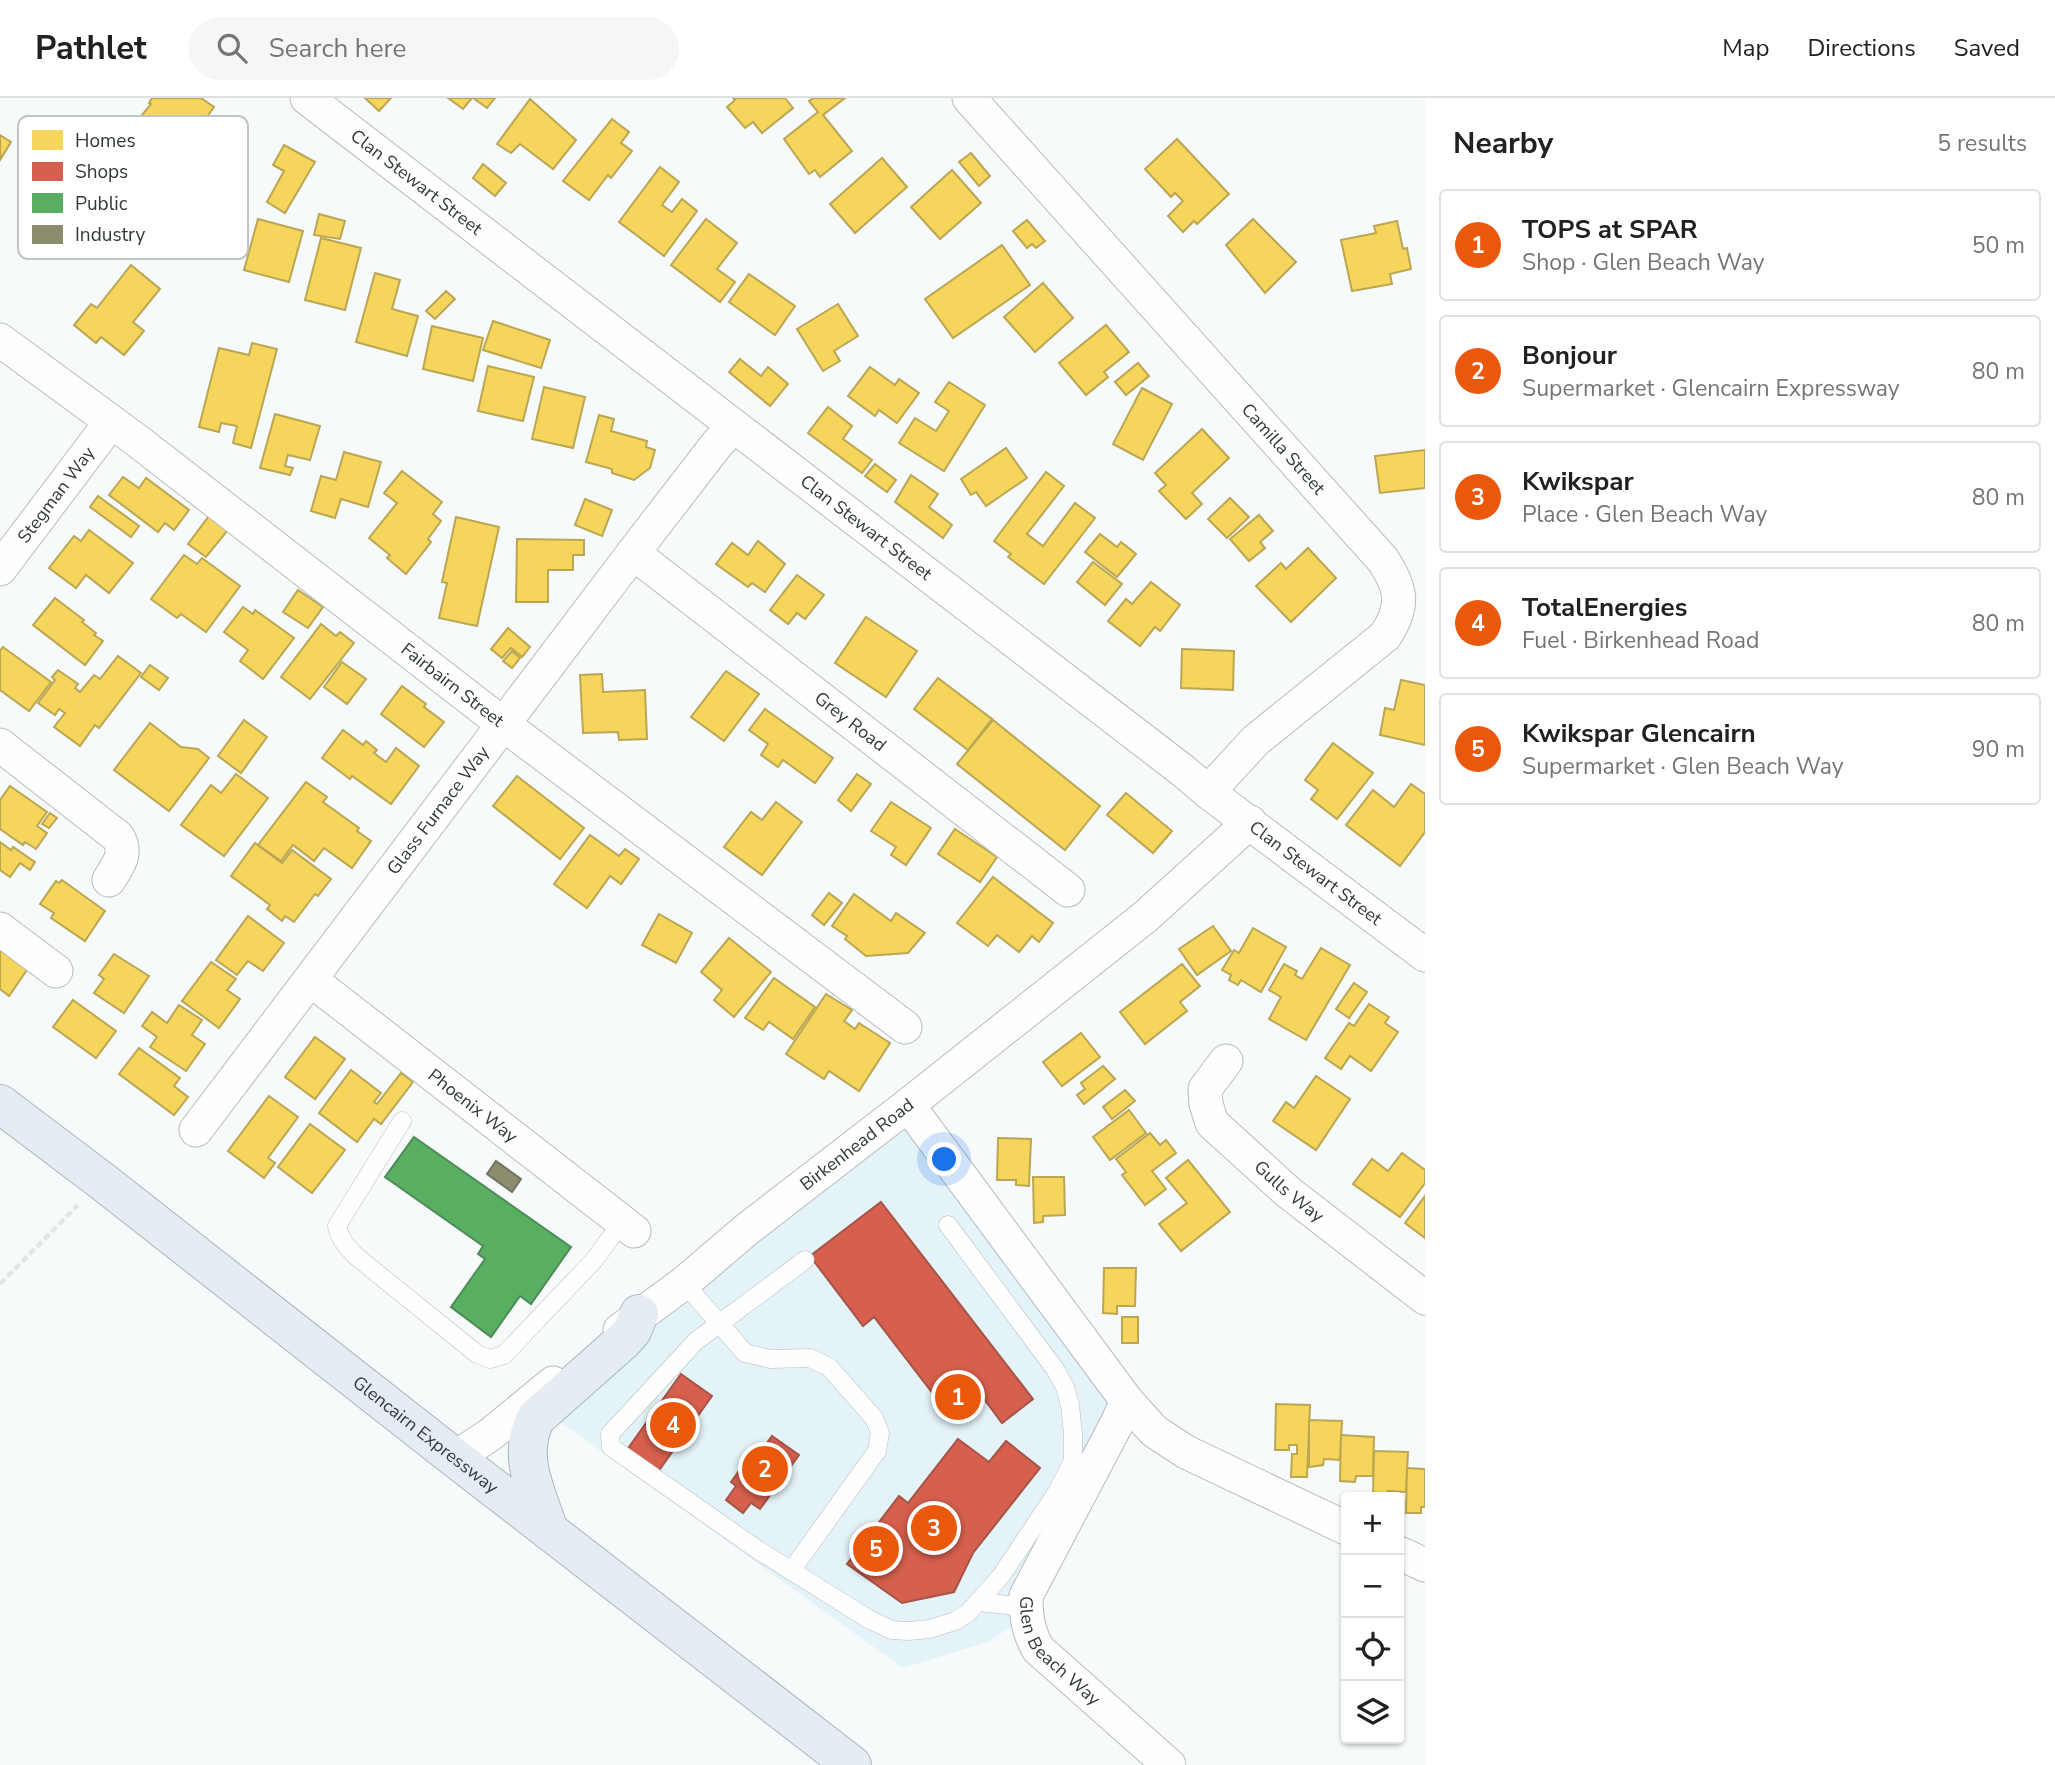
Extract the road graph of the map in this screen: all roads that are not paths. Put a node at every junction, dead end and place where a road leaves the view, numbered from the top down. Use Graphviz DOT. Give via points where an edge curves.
graph roads {
  1 [pos="307,98"];
  2 [pos="969,98"];
  3 [pos="0,340"];
  4 [pos="111,422"];
  5 [pos="733,427"];
  6 [pos="633,553"];
  7 [pos="0,569"];
  8 [pos="503,724"];
  9 [pos="0,745"];
  10 [pos="1208,792"];
  11 [pos="1250,822"];
  12 [pos="109,880"];
  13 [pos="1068,890"];
  14 [pos="0,929"];
  15 [pos="1425,955"];
  16 [pos="56,971"];
  17 [pos="311,980"];
  18 [pos="905,1027"];
  19 [pos="1226,1061"];
  20 [pos="0,1104"];
  21 [pos="908,1105"];
  22 [pos="402,1121"];
  23 [pos="196,1130"];
  24 [pos="948,1225"];
  25 [pos="628,1226"];
  26 [pos="805,1260"];
  27 [pos="684,1283"];
  28 [pos="1425,1297"];
  29 [pos="639,1314"];
  30 [pos="718,1324"];
  31 [pos="1127,1401"];
  32 [pos="455,1458"];
  33 [pos="1341,1526"];
  34 [pos="549,1531"];
  35 [pos="1403,1555"];
  36 [pos="1425,1565"];
  37 [pos="791,1571"];
  38 [pos="979,1602"];
  39 [pos="1026,1607"];
  40 [pos="852,1765"];
  41 [pos="1169,1765"];
  1 -- 5 [label="street, Clan Stewart Street"];
  2 -- 10 [label="street, Camilla Street" via="1396,580 1400,594 1395,620 1385,636 1256,740"];
  3 -- 4 [label="street, Fairbairn Street"];
  4 -- 7 [label="street, Stegman Way"];
  4 -- 8 [label="street, Fairbairn Street"];
  5 -- 6 [label="street, Glass Furnace Way"];
  5 -- 10 [label="street, Clan Stewart Street"];
  6 -- 8 [label="street, Glass Furnace Way"];
  6 -- 13 [label="street, Grey Road"];
  8 -- 17 [label="street, Glass Furnace Way"];
  8 -- 18 [label="street, Fairbairn Street"];
  9 -- 12 [label="street" via="118,837 122,857"];
  10 -- 11 [label="street, Clan Stewart Street"];
  11 -- 15 [label="street, Clan Stewart Street"];
  11 -- 21 [label="street, Birkenhead Road" via="1144,917"];
  14 -- 16 [label="street"];
  17 -- 23 [label="street, Glass Furnace Way"];
  17 -- 25 [label="street, Phoenix Way"];
  19 -- 28 [label="street, Gulls Way" via="1205,1089 1212,1123 1288,1192"];
  20 -- 32 [label="main road, Glencairn Expressway"];
  21 -- 27 [label="street, Birkenhead Road"];
  21 -- 31 [label="street"];
  22 -- 25 [label="lane" via="337,1226 340,1237 357,1257 477,1353 490,1359 504,1354"];
  24 -- 38 [label="lane" via="1055,1368 1070,1405 1073,1434 1073,1461 1057,1492"];
  26 -- 30 [label="lane"];
  27 -- 29 [label="street, Birkenhead Road"];
  27 -- 30 [label="lane"];
  29 -- 32 [label="street, Birkenhead Road"];
  29 -- 34 [label="main road" via="632,1331 536,1418 529,1431 526,1450 531,1478"];
  30 -- 37 [label="lane" via="745,1353 771,1359 810,1358 829,1367 874,1418 880,1433 877,1451"];
  30 -- 37 [label="lane" via="696,1340 610,1434 611,1447"];
  31 -- 33 [label="street" via="1154,1431 1186,1452"];
  31 -- 39 [label="street, Glen Beach Way" via="1026,1596"];
  32 -- 34 [label="main road, Glencairn Expressway"];
  34 -- 40 [label="main road, Glencairn Expressway"];
  35 -- 36 [label="street"];
  37 -- 38 [label="lane" via="892,1630 930,1629 955,1621"];
  38 -- 39 [label="lane"];
  39 -- 41 [label="street, Glen Beach Way" via="1029,1634 1038,1649"];
}
